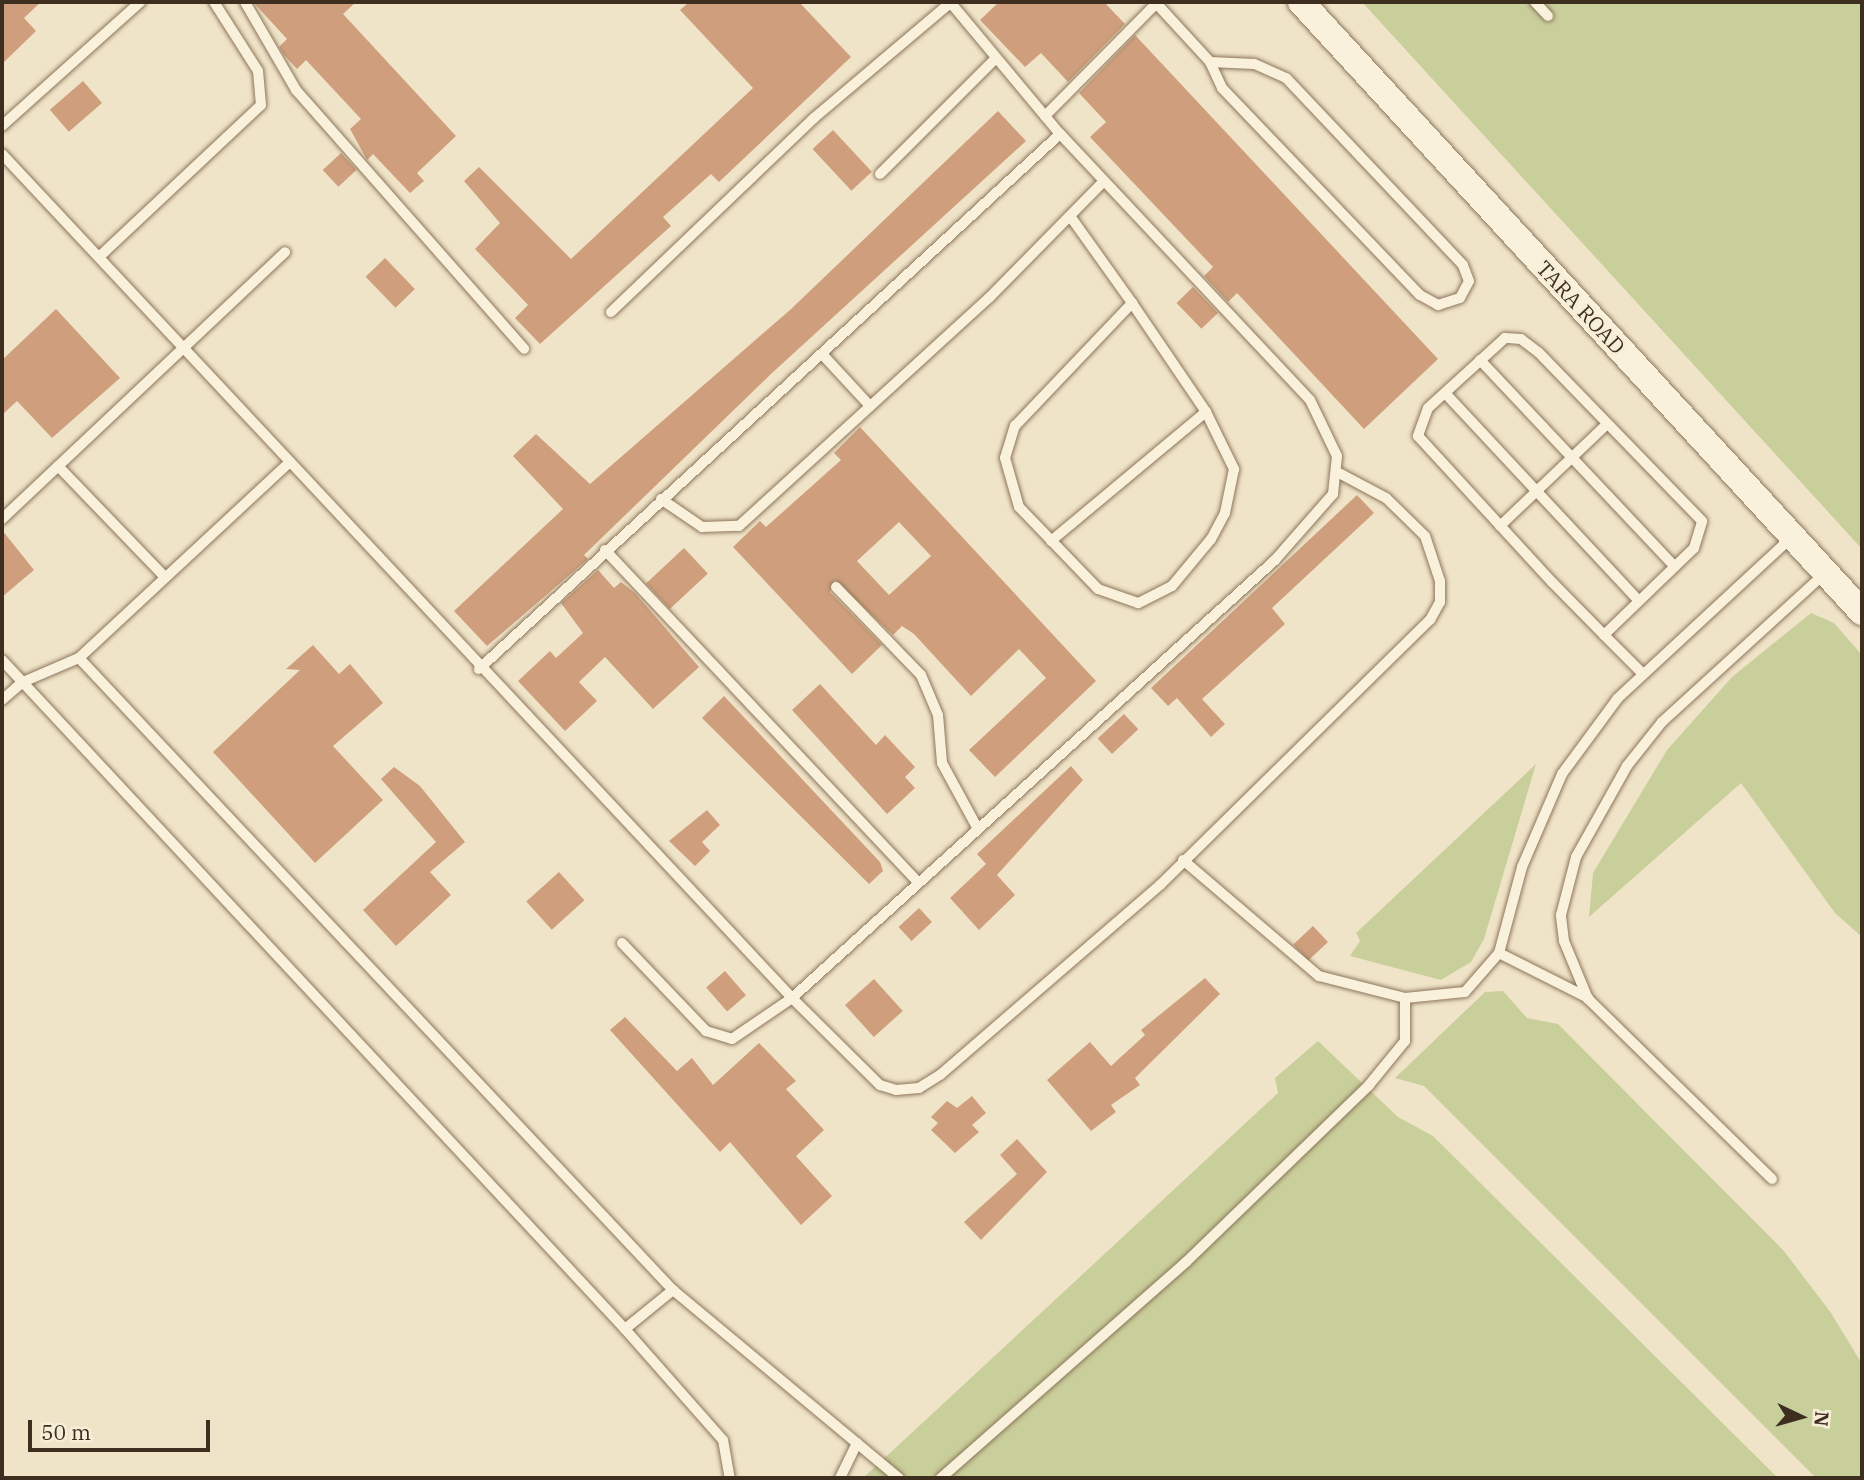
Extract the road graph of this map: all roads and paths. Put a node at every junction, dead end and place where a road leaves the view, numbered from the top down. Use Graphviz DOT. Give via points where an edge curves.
graph roads {
  1 [pos="140,2"];
  2 [pos="214,2"];
  3 [pos="244,2"];
  4 [pos="950,2"];
  5 [pos="1157,2"];
  6 [pos="1301,2"];
  7 [pos="1535,2"];
  8 [pos="1548,16"];
  9 [pos="995,58"];
  10 [pos="1210,62"];
  11 [pos="1045,116"];
  12 [pos="2,126"];
  13 [pos="1060,134"];
  14 [pos="2,154"];
  15 [pos="880,174"];
  16 [pos="1104,181"];
  17 [pos="1070,216"];
  18 [pos="285,252"];
  19 [pos="99,257"];
  20 [pos="1132,303"];
  21 [pos="611,312"];
  22 [pos="524,349"];
  23 [pos="185,350"];
  24 [pos="822,354"];
  25 [pos="1480,360"];
  26 [pos="1445,393"];
  27 [pos="870,406"];
  28 [pos="1206,412"];
  29 [pos="1607,424"];
  30 [pos="1570,459"];
  31 [pos="290,462"];
  32 [pos="58,466"];
  33 [pos="1339,473"];
  34 [pos="1536,491"];
  35 [pos="661,499"];
  36 [pos="2,519"];
  37 [pos="1500,526"];
  38 [pos="1793,537"];
  39 [pos="1051,541"];
  40 [pos="605,550"];
  41 [pos="1675,567"];
  42 [pos="1826,573"];
  43 [pos="163,575"];
  44 [pos="836,587"];
  45 [pos="1639,601"];
  46 [pos="1862,612"];
  47 [pos="1604,635"];
  48 [pos="79,658"];
  49 [pos="2,660"];
  50 [pos="479,668"];
  51 [pos="1643,674"];
  52 [pos="23,682"];
  53 [pos="2,700"];
  54 [pos="978,829"];
  55 [pos="1183,860"];
  56 [pos="918,882"];
  57 [pos="622,943"];
  58 [pos="1499,953"];
  59 [pos="792,998"];
  60 [pos="1405,998"];
  61 [pos="1588,999"];
  62 [pos="1772,1179"];
  63 [pos="673,1290"];
  64 [pos="625,1329"];
  65 [pos="857,1443"];
  66 [pos="731,1473"];
  67 [pos="840,1478"];
  68 [pos="899,1478"];
  69 [pos="941,1478"];
  1 -- 12 [label="lane"];
  2 -- 19 [label="lane" via="258,72 261,105"];
  3 -- 22 [label="lane" via="296,90"];
  4 -- 9 [label="lane"];
  4 -- 21 [label="lane" via="814,118"];
  5 -- 10 [label="lane"];
  5 -- 11 [label="lane"];
  6 -- 38 [label="street, TARA ROAD"];
  7 -- 8 [label="lane"];
  9 -- 11 [label="lane"];
  9 -- 15 [label="lane"];
  10 -- 10 [label="lane" via="1254,64 1286,78 1463,265 1469,281 1460,298 1438,305 1420,295 1222,88"];
  11 -- 13 [label="lane"];
  13 -- 16 [label="lane"];
  13 -- 24 [label="lane" via="896,278"];
  14 -- 19 [label="lane"];
  16 -- 17 [label="lane"];
  16 -- 33 [label="lane" via="1310,400 1327,429"];
  17 -- 20 [label="lane"];
  17 -- 27 [label="lane"];
  18 -- 23 [label="lane"];
  19 -- 23 [label="lane"];
  20 -- 28 [label="lane"];
  20 -- 39 [label="lane" via="1015,426 1005,458 1009,487"];
  23 -- 31 [label="lane"];
  23 -- 32 [label="lane"];
  24 -- 27 [label="lane"];
  24 -- 35 [label="lane"];
  25 -- 26 [label="lane"];
  25 -- 29 [label="lane" via="1505,338 1521,339"];
  25 -- 30 [label="lane"];
  26 -- 34 [label="lane"];
  26 -- 37 [label="lane" via="1418,422 1418,436"];
  27 -- 35 [label="lane" via="738,526 702,527"];
  28 -- 39 [label="lane"];
  28 -- 39 [label="lane" via="1227,445 1233,484 1211,539 1172,586 1156,597 1121,602 1098,589"];
  29 -- 30 [label="lane"];
  29 -- 41 [label="lane" via="1702,521 1700,538"];
  30 -- 34 [label="lane"];
  30 -- 41 [label="lane"];
  31 -- 43 [label="lane"];
  31 -- 50 [label="lane"];
  32 -- 36 [label="lane"];
  32 -- 43 [label="lane"];
  33 -- 54 [label="lane" via="1321,512 1275,560"];
  33 -- 55 [label="lane" via="1386,498 1425,536 1438,559 1440,602 1430,620"];
  34 -- 37 [label="lane"];
  34 -- 45 [label="lane"];
  35 -- 40 [label="lane"];
  37 -- 47 [label="lane"];
  38 -- 42 [label="street, TARA ROAD"];
  38 -- 51 [label="lane"];
  40 -- 50 [label="lane"];
  40 -- 56 [label="lane"];
  41 -- 45 [label="lane"];
  42 -- 46 [label="street, TARA ROAD"];
  42 -- 61 [label="lane" via="1662,722 1595,821 1576,858 1561,915 1564,941"];
  43 -- 48 [label="lane"];
  44 -- 54 [label="lane" via="921,675 938,715 942,763"];
  45 -- 47 [label="lane"];
  47 -- 51 [label="lane"];
  48 -- 52 [label="lane"];
  48 -- 63 [label="lane"];
  49 -- 52 [label="lane"];
  50 -- 59 [label="lane"];
  51 -- 58 [label="lane" via="1562,774 1543,811"];
  52 -- 53 [label="lane"];
  52 -- 64 [label="lane"];
  54 -- 56 [label="lane"];
  55 -- 59 [label="lane" via="919,1088 880,1085"];
  55 -- 60 [label="lane" via="1295,961 1339,982"];
  56 -- 59 [label="lane"];
  57 -- 59 [label="lane" via="716,1037 733,1039"];
  58 -- 60 [label="lane" via="1465,992"];
  58 -- 61 [label="lane"];
  60 -- 69 [label="lane" via="1405,1041 1369,1085 1186,1262"];
  61 -- 62 [label="lane"];
  63 -- 64 [label="lane"];
  63 -- 65 [label="lane"];
  64 -- 66 [label="lane" via="723,1440"];
  65 -- 67 [label="lane"];
  65 -- 68 [label="lane"];
}
